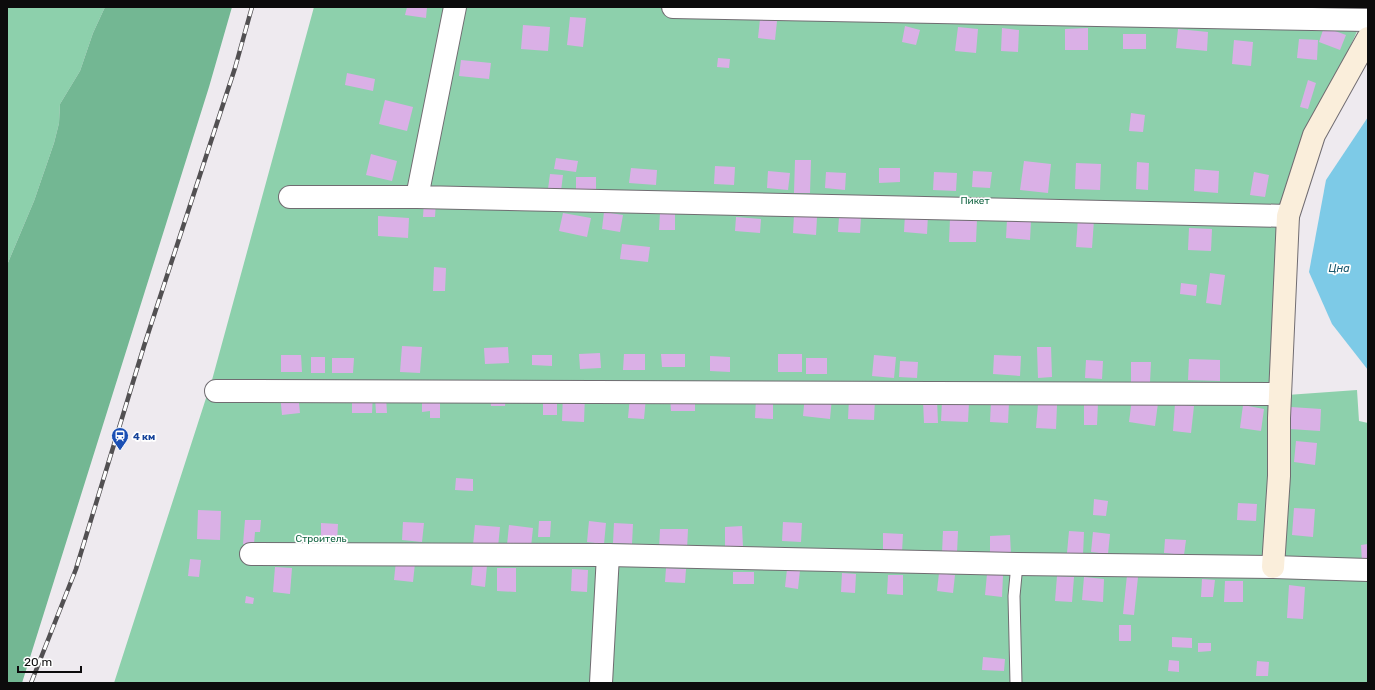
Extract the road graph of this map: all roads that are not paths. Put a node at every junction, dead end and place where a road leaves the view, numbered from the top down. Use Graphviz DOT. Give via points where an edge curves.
graph roads {
  1 [pos="455,7"];
  2 [pos="673,7"];
  3 [pos="1368,20"];
  4 [pos="1368,38"];
  5 [pos="290,197"];
  6 [pos="417,197"];
  7 [pos="1288,216"];
  8 [pos="216,391"];
  9 [pos="1280,394"];
  10 [pos="251,554"];
  11 [pos="608,555"];
  12 [pos="1017,564"];
  13 [pos="1273,567"];
  14 [pos="1368,570"];
  15 [pos="600,683"];
  16 [pos="1016,683"];
  1 -- 6 [label="street"];
  2 -- 3 [label="street"];
  4 -- 7 [label="street" via="1314,135"];
  5 -- 6 [label="street"];
  6 -- 7 [label="street"];
  7 -- 9 [label="street"];
  8 -- 9 [label="street"];
  9 -- 13 [label="street" via="1279,476"];
  10 -- 11 [label="street"];
  11 -- 12 [label="street"];
  11 -- 15 [label="street"];
  12 -- 13 [label="street"];
  12 -- 16 [label="lane" via="1014,596"];
  13 -- 14 [label="street"];
}
